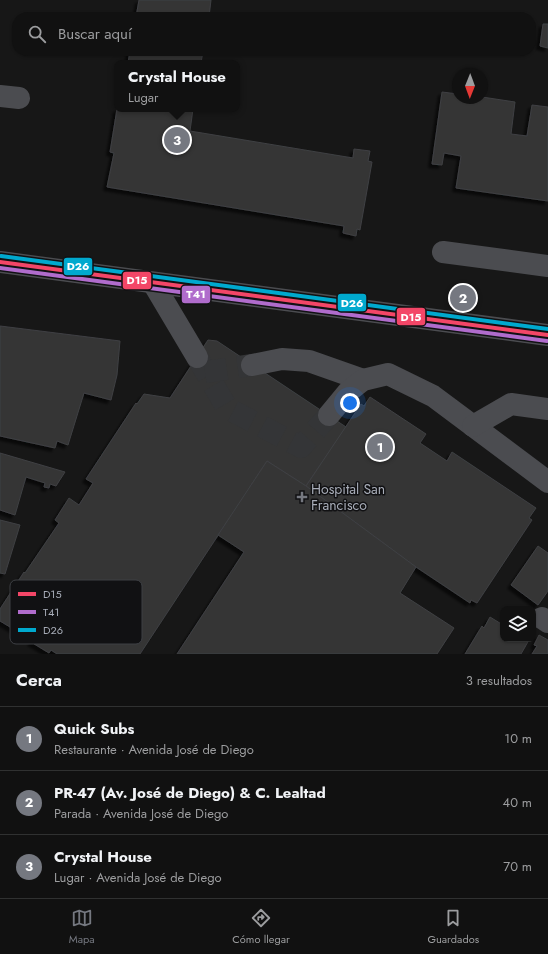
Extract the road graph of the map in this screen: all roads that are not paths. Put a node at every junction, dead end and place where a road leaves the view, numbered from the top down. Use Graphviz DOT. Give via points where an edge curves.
graph roads {
  1 [pos="443,252"];
  2 [pos="0,262"];
  3 [pos="548,266"];
  4 [pos="153,283"];
  5 [pos="548,335"];
  6 [pos="197,357"];
  7 [pos="252,365"];
  8 [pos="363,380"];
  9 [pos="548,409"];
  10 [pos="329,415"];
  11 [pos="473,426"];
  12 [pos="548,482"];
  1 -- 3 [label="street"];
  2 -- 4 [label="street"];
  4 -- 5 [label="street"];
  4 -- 6 [label="street"];
  7 -- 8 [label="street" via="282,359 309,361"];
  8 -- 10 [label="street" via="348,392"];
  8 -- 11 [label="street" via="388,374 433,396"];
  9 -- 11 [label="street" via="511,404"];
  11 -- 12 [label="street"];
}
